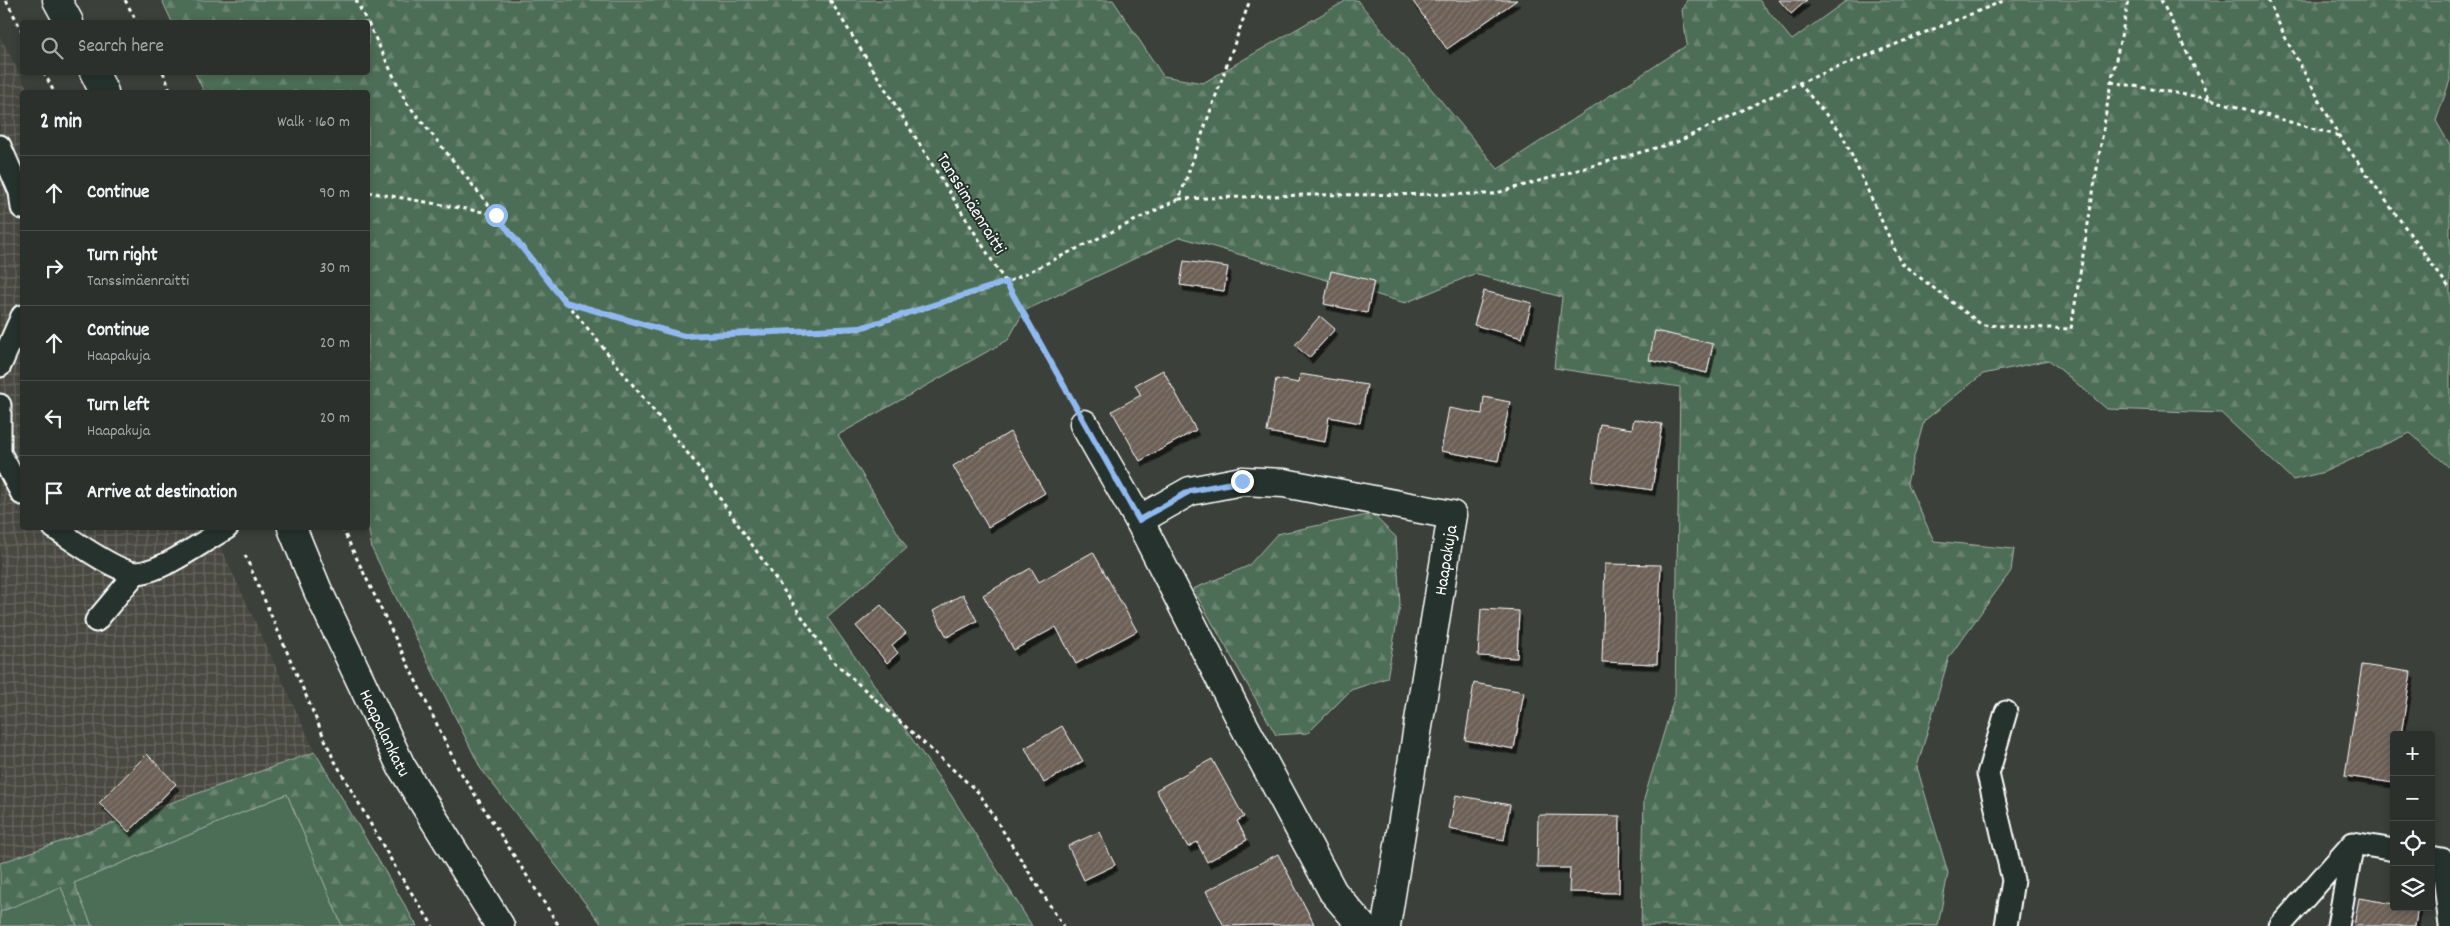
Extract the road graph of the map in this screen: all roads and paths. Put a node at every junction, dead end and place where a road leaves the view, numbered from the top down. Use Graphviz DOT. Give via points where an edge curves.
graph roads {
  1 [pos="6,0"];
  2 [pos="57,0"];
  3 [pos="124,0"];
  4 [pos="356,0"];
  5 [pos="830,0"];
  6 [pos="1250,0"];
  7 [pos="2006,0"];
  8 [pos="2129,0"];
  9 [pos="2161,0"];
  10 [pos="2268,0"];
  11 [pos="68,20"];
  12 [pos="136,20"];
  13 [pos="366,20"];
  14 [pos="20,27"];
  15 [pos="370,29"];
  16 [pos="46,75"];
  17 [pos="96,75"];
  18 [pos="164,75"];
  19 [pos="2111,82"];
  20 [pos="1799,83"];
  21 [pos="53,90"];
  22 [pos="103,90"];
  23 [pos="170,90"];
  24 [pos="2210,98"];
  25 [pos="2339,136"];
  26 [pos="0,146"];
  27 [pos="20,192"];
  28 [pos="370,192"];
  29 [pos="1179,199"];
  30 [pos="496,215"];
  31 [pos="1006,282"];
  32 [pos="2450,289"];
  33 [pos="565,302"];
  34 [pos="20,321"];
  35 [pos="0,366"];
  36 [pos="0,405"];
  37 [pos="1084,424"];
  38 [pos="20,490"];
  39 [pos="1139,520"];
  40 [pos="57,530"];
  41 [pos="223,530"];
  42 [pos="293,530"];
  43 [pos="343,530"];
  44 [pos="244,554"];
  45 [pos="136,573"];
  46 [pos="96,621"];
  47 [pos="2006,712"];
  48 [pos="2353,843"];
  49 [pos="2390,849"];
  50 [pos="2435,858"];
  51 [pos="433,926"];
  52 [pos="500,926"];
  53 [pos="559,926"];
  54 [pos="1063,926"];
  55 [pos="1362,926"];
  56 [pos="1386,926"];
  57 [pos="2006,926"];
  58 [pos="2280,926"];
  59 [pos="2338,926"];
  60 [pos="2450,926"];
  1 -- 14 [label="path"];
  2 -- 11 [label="street"];
  3 -- 12 [label="path"];
  4 -- 13 [label="path"];
  5 -- 31 [label="path, Tanssimäenraitti"];
  6 -- 29 [label="path"];
  7 -- 20 [label="path"];
  8 -- 19 [label="path"];
  9 -- 24 [label="path"];
  10 -- 25 [label="path"];
  15 -- 30 [label="path" via="406,102"];
  16 -- 21 [label="path"];
  17 -- 22 [label="street"];
  18 -- 23 [label="path"];
  19 -- 20 [label="path" via="2071,329 1982,325 1901,263 1841,132"];
  19 -- 24 [label="path"];
  20 -- 29 [label="path" via="1677,142 1493,194"];
  24 -- 25 [label="path"];
  25 -- 32 [label="path"];
  26 -- 27 [label="lane"];
  28 -- 30 [label="path"];
  29 -- 31 [label="path"];
  30 -- 33 [label="path"];
  31 -- 33 [label="path" via="860,328 840,329 684,336"];
  31 -- 37 [label="path, Tanssimäenraitti"];
  33 -- 54 [label="path" via="694,461 832,660 979,793"];
  34 -- 35 [label="lane"];
  36 -- 38 [label="lane" via="0,453"];
  37 -- 39 [label="street"];
  39 -- 55 [label="street" via="1333,892"];
  39 -- 56 [label="street, Haapakuja" via="1190,491 1242,481 1284,483 1452,515"];
  40 -- 45 [label="lane" via="96,557"];
  41 -- 45 [label="lane" via="155,569"];
  42 -- 52 [label="street, Haapalankatu" via="318,591 401,766"];
  43 -- 53 [label="path" via="458,768"];
  44 -- 51 [label="path" via="333,758"];
  45 -- 46 [label="lane"];
  47 -- 57 [label="lane" via="1988,774 2013,880"];
  48 -- 49 [label="lane"];
  48 -- 58 [label="lane"];
  48 -- 59 [label="lane"];
  50 -- 60 [label="lane" via="2442,859"];
}
